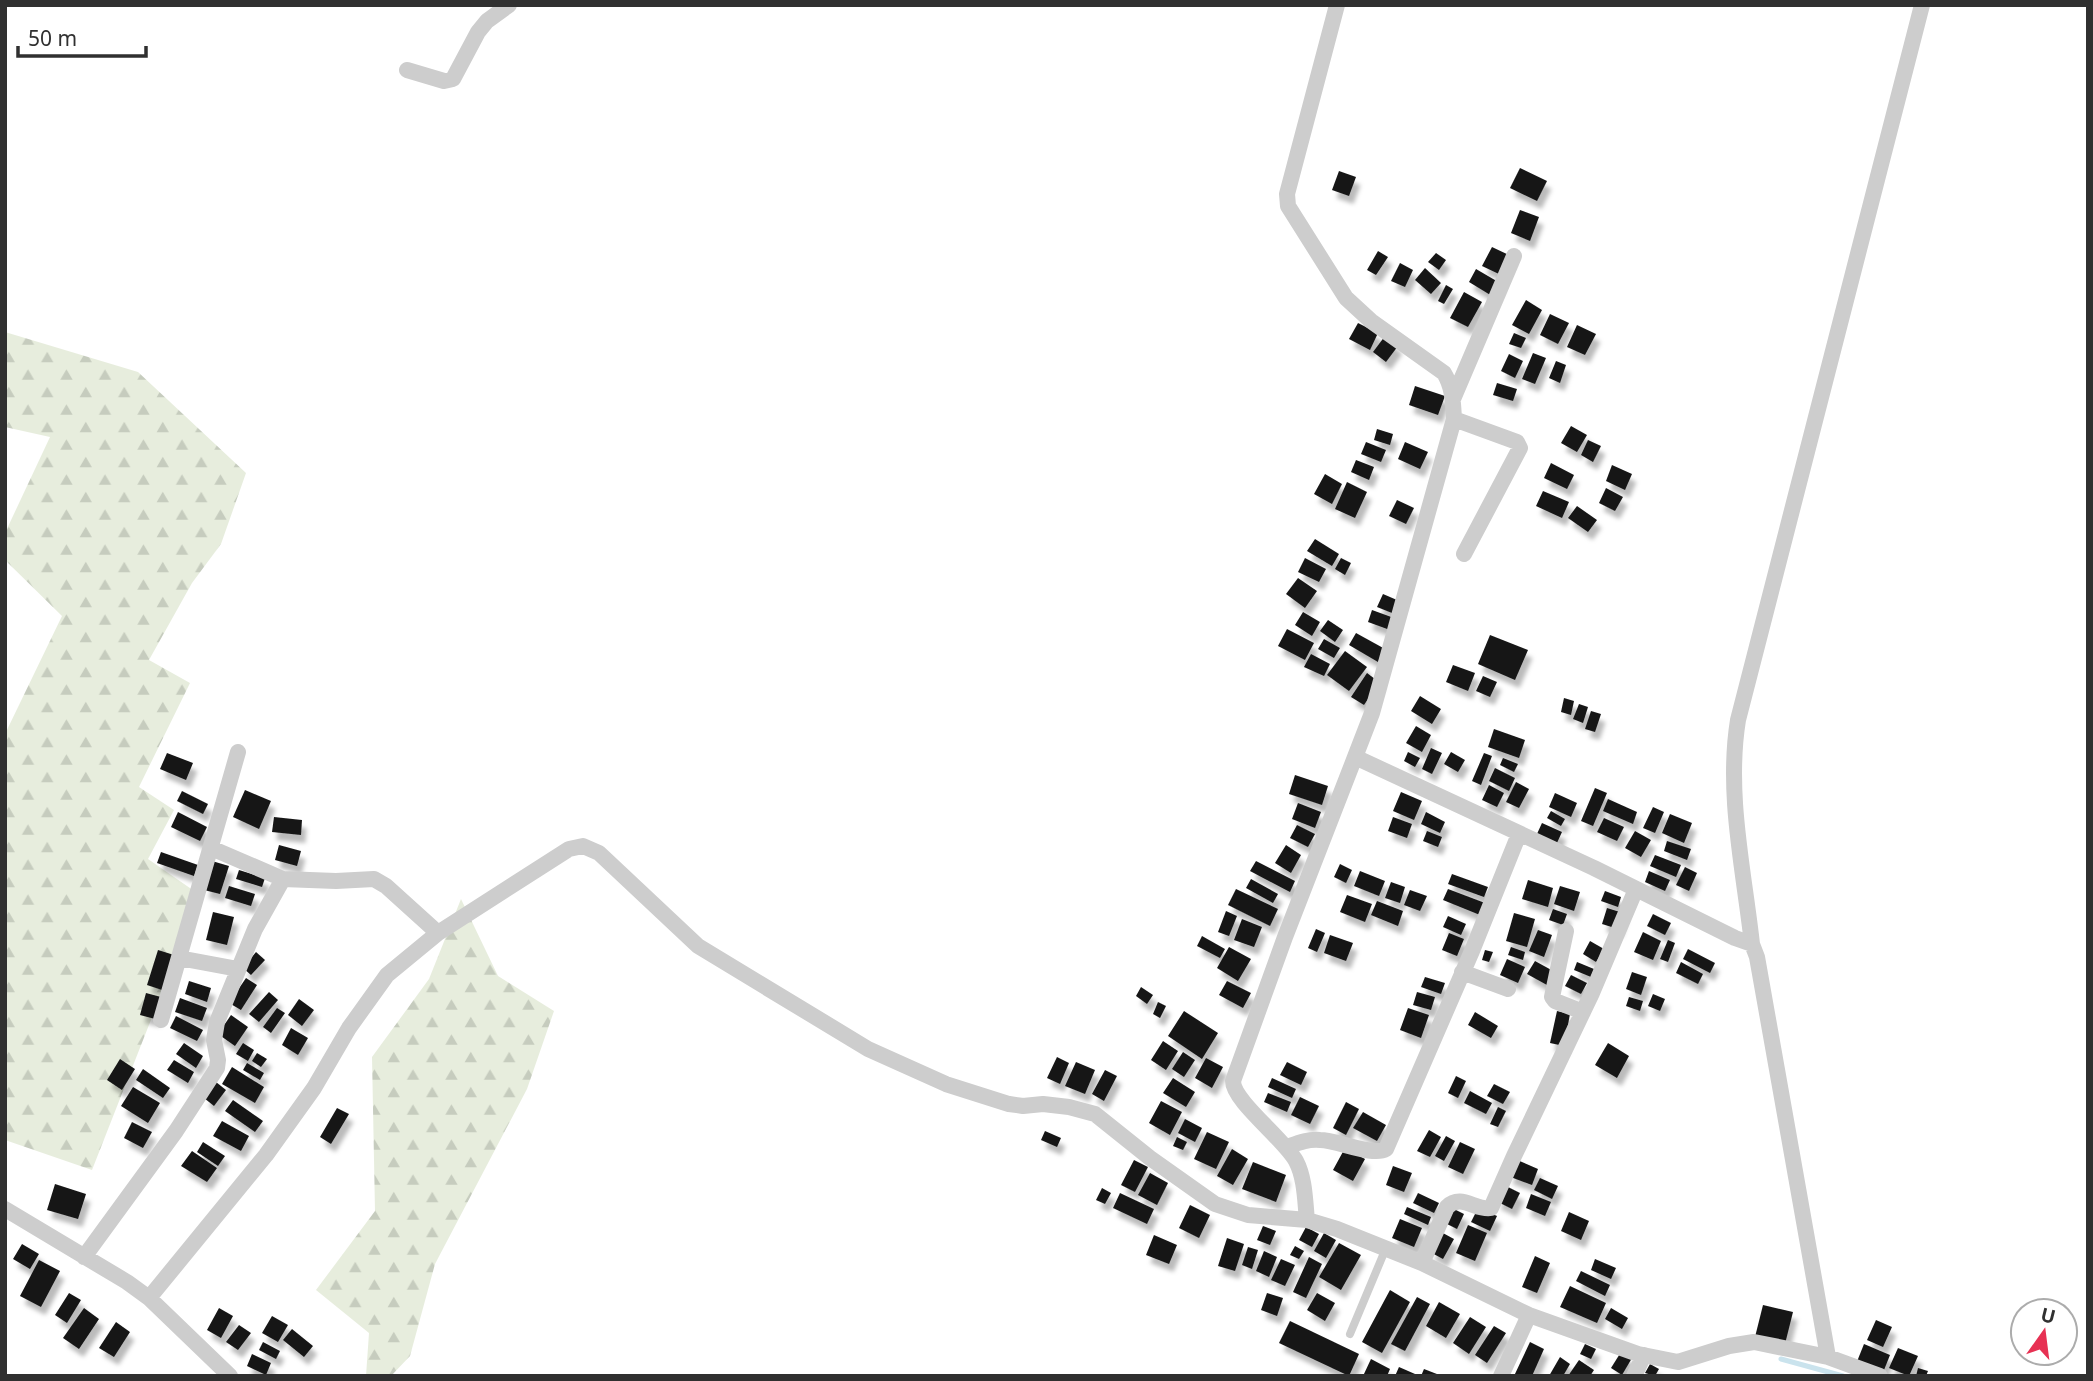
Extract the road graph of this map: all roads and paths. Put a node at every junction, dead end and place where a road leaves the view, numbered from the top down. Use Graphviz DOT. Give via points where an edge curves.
graph roads {
  1 [pos="509,5"];
  2 [pos="1337,5"];
  3 [pos="1922,5"];
  4 [pos="407,69"];
  5 [pos="1514,256"];
  6 [pos="1453,399"];
  7 [pos="1454,419"];
  8 [pos="1464,554"];
  9 [pos="239,752"];
  10 [pos="1355,757"];
  11 [pos="1519,834"];
  12 [pos="211,848"];
  13 [pos="283,879"];
  14 [pos="1636,889"];
  15 [pos="1566,931"];
  16 [pos="438,933"];
  17 [pos="1752,944"];
  18 [pos="179,958"];
  19 [pos="238,969"];
  20 [pos="1462,972"];
  21 [pos="1508,989"];
  22 [pos="1583,1012"];
  23 [pos="161,1020"];
  24 [pos="1287,1147"];
  25 [pos="5,1209"];
  26 [pos="1307,1220"];
  27 [pos="1386,1248"];
  28 [pos="85,1257"];
  29 [pos="1422,1263"];
  30 [pos="149,1298"];
  31 [pos="1529,1315"];
  32 [pos="1350,1335"];
  33 [pos="1644,1355"];
  34 [pos="1828,1357"];
  35 [pos="230,1376"];
  36 [pos="1501,1376"];
  37 [pos="1634,1376"];
  38 [pos="1880,1376"];
  1 -- 4 [label="street" via="478,32 453,79 444,81"];
  2 -- 6 [label="street" via="1289,186 1288,206 1346,298 1444,373"];
  3 -- 17 [label="street" via="1738,720 1734,791"];
  5 -- 6 [label="street"];
  6 -- 7 [label="street"];
  7 -- 8 [label="street" via="1517,442 1520,448"];
  7 -- 10 [label="street"];
  9 -- 12 [label="street"];
  10 -- 11 [label="street"];
  10 -- 24 [label="street" via="1233,1081 1236,1094"];
  11 -- 14 [label="street"];
  11 -- 20 [label="street"];
  12 -- 13 [label="street"];
  12 -- 18 [label="street"];
  13 -- 16 [label="street" via="374,879"];
  13 -- 19 [label="street"];
  14 -- 17 [label="street"];
  14 -- 22 [label="street"];
  15 -- 22 [label="street" via="1552,997"];
  16 -- 26 [label="street" via="569,849 583,846 610,860 698,946 868,1049 946,1084 1009,1104 1095,1114 1215,1204 1248,1215"];
  16 -- 30 [label="street" via="387,975 266,1156"];
  17 -- 34 [label="street"];
  18 -- 19 [label="street"];
  18 -- 23 [label="street"];
  19 -- 28 [label="street" via="215,1031 217,1069"];
  20 -- 21 [label="street"];
  20 -- 24 [label="street" via="1384,1151 1322,1140"];
  22 -- 29 [label="street" via="1491,1208 1452,1202"];
  24 -- 26 [label="street" via="1301,1173"];
  25 -- 28 [label="street"];
  26 -- 27 [label="street"];
  27 -- 29 [label="street"];
  27 -- 32 [label="lane"];
  28 -- 30 [label="street"];
  29 -- 31 [label="street"];
  30 -- 35 [label="street"];
  31 -- 33 [label="street"];
  31 -- 36 [label="street"];
  33 -- 34 [label="street" via="1678,1362 1754,1342"];
  33 -- 37 [label="street"];
  34 -- 38 [label="street"];
}
